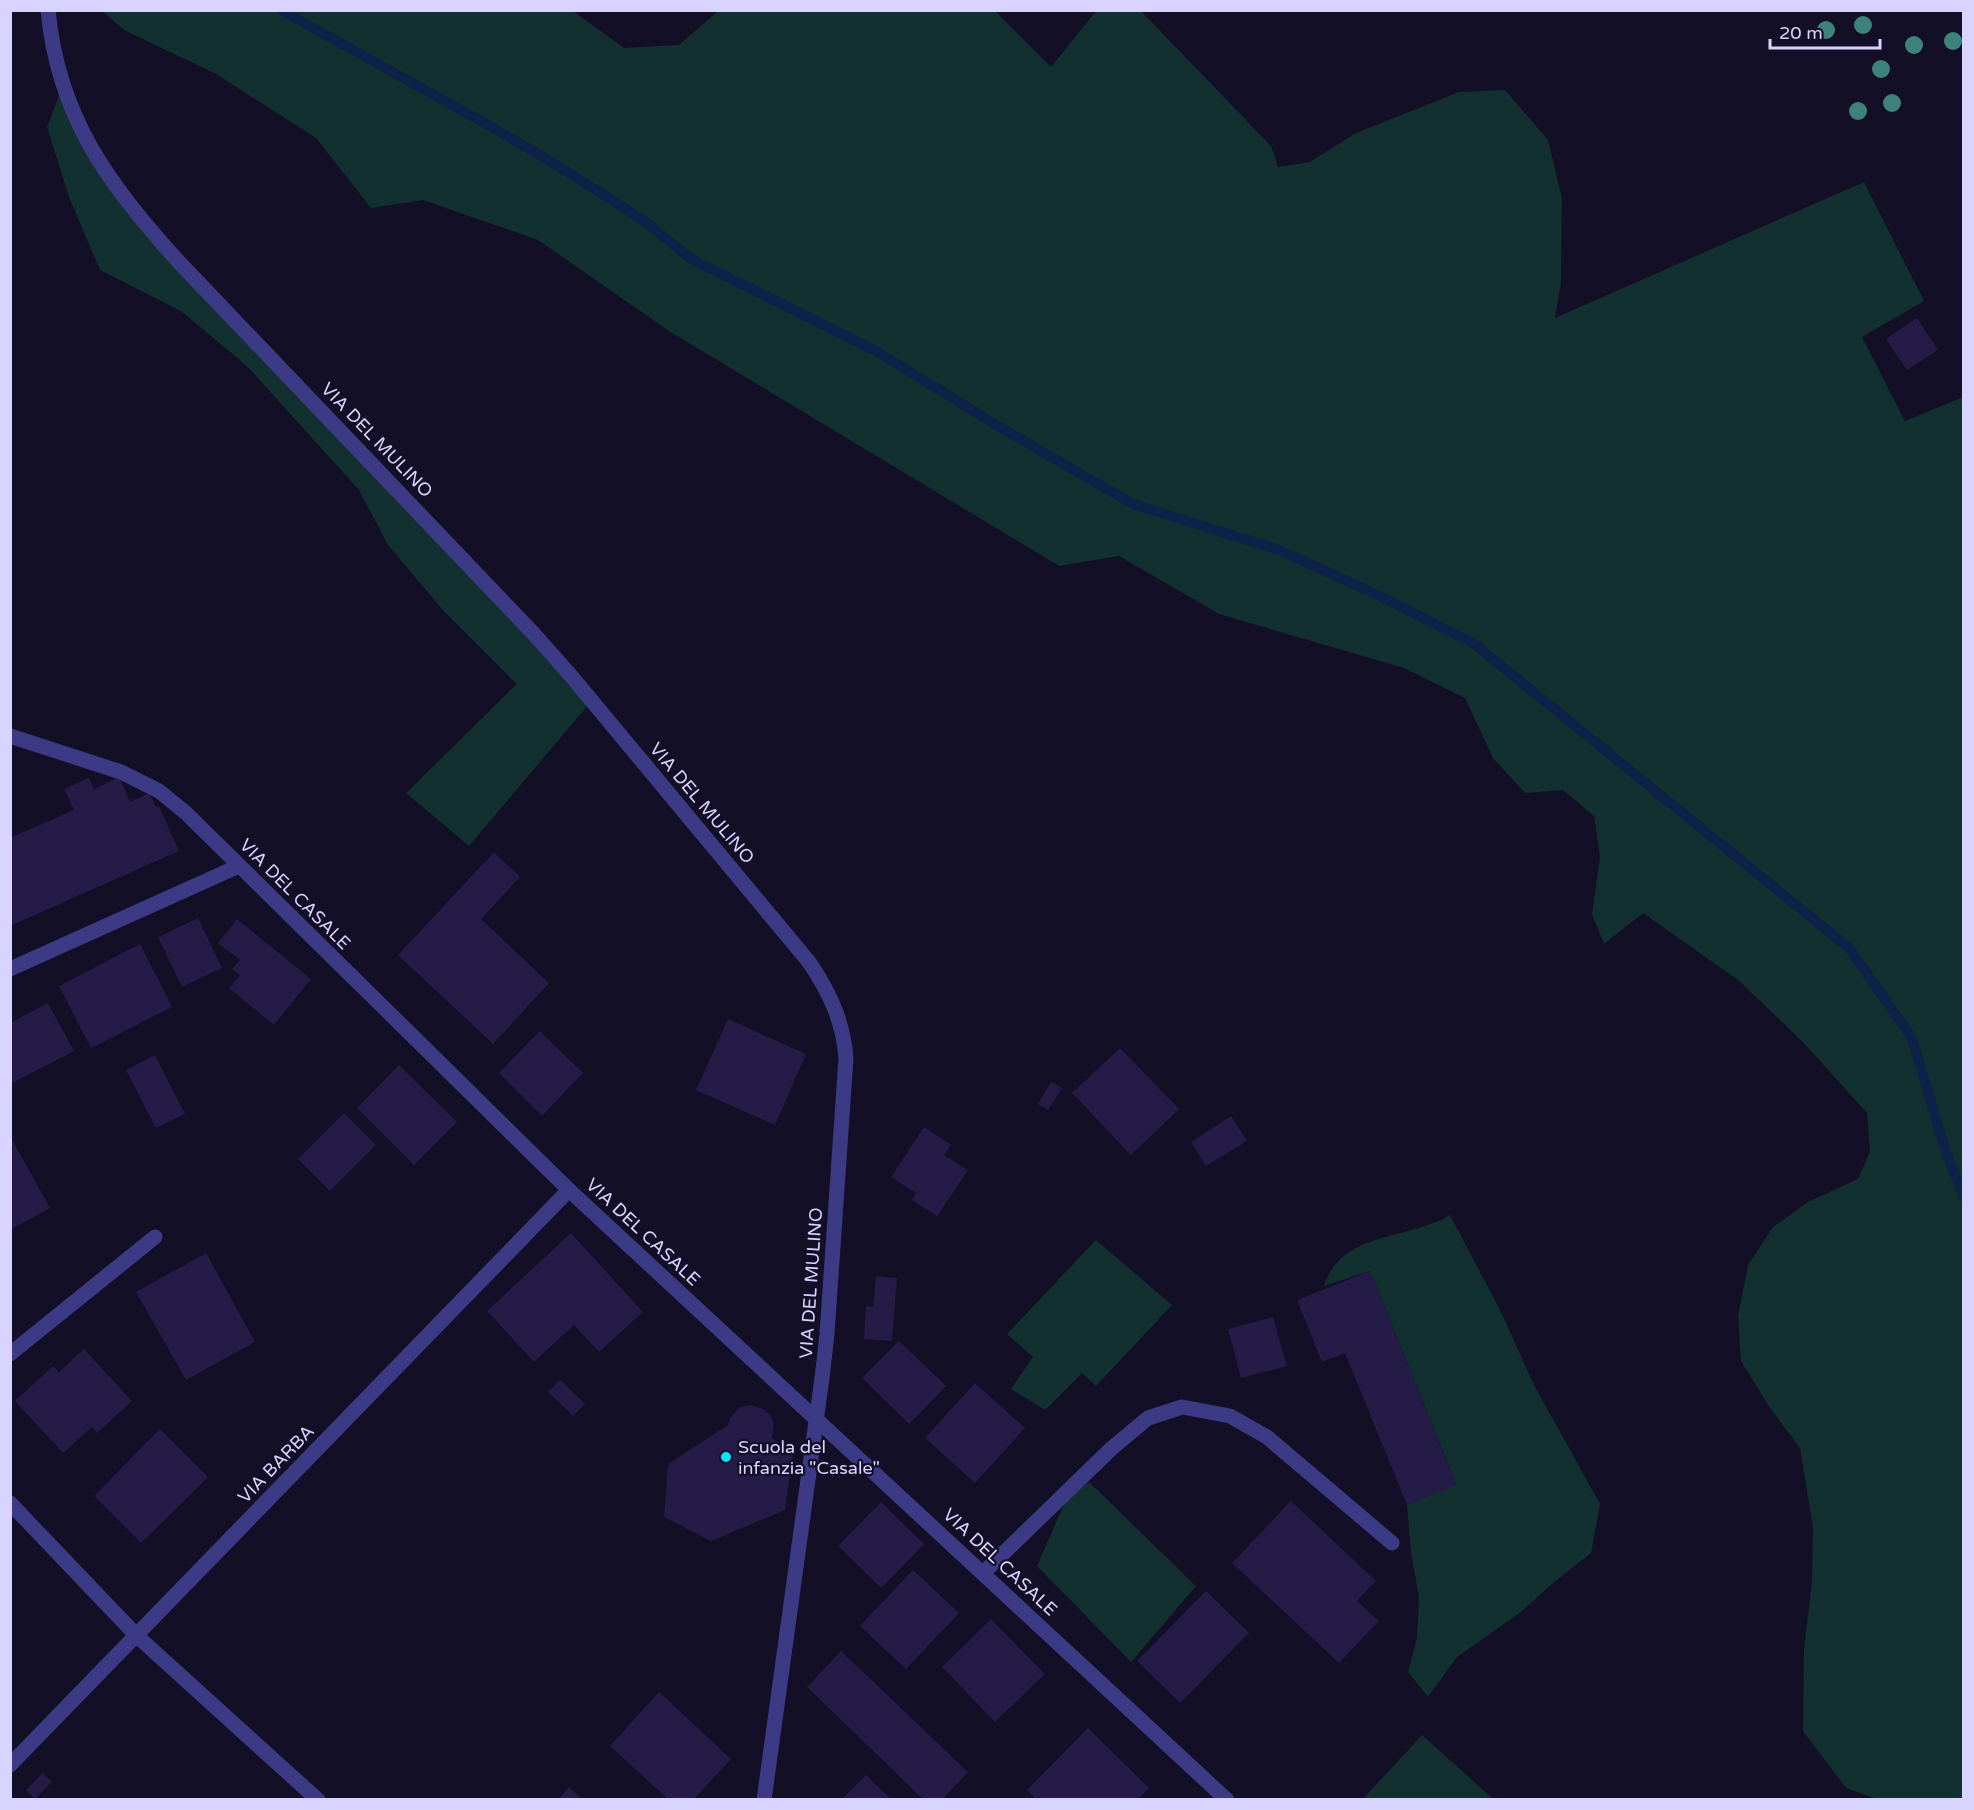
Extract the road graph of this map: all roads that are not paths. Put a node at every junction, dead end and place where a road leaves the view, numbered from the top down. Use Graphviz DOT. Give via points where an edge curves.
graph roads {
  1 [pos="48,10"];
  2 [pos="10,736"];
  3 [pos="239,866"];
  4 [pos="10,969"];
  5 [pos="569,1190"];
  6 [pos="155,1237"];
  7 [pos="10,1354"];
  8 [pos="817,1420"];
  9 [pos="10,1503"];
  10 [pos="1392,1543"];
  11 [pos="983,1573"];
  12 [pos="137,1636"];
  13 [pos="10,1765"];
  14 [pos="318,1800"];
  15 [pos="764,1800"];
  16 [pos="1227,1800"];
  1 -- 8 [label="street, VIA DEL MULINO" via="53,50 77,123 104,171 136,213 547,648 809,962 828,990 842,1027 846,1058 827,1334"];
  2 -- 3 [label="street, VIA DEL CASALE" via="121,772 154,788 186,813"];
  3 -- 4 [label="street"];
  3 -- 5 [label="street, VIA DEL CASALE"];
  5 -- 8 [label="street, VIA DEL CASALE"];
  5 -- 12 [label="street, VIA BARBA"];
  6 -- 7 [label="street"];
  8 -- 11 [label="street, VIA DEL CASALE"];
  8 -- 15 [label="street, VIA DEL MULINO"];
  9 -- 12 [label="street"];
  10 -- 11 [label="street" via="1267,1437 1230,1416 1182,1407 1148,1418 1130,1433"];
  11 -- 16 [label="street, VIA DEL CASALE"];
  12 -- 13 [label="street, VIA BARBA"];
  12 -- 14 [label="street"];
}
